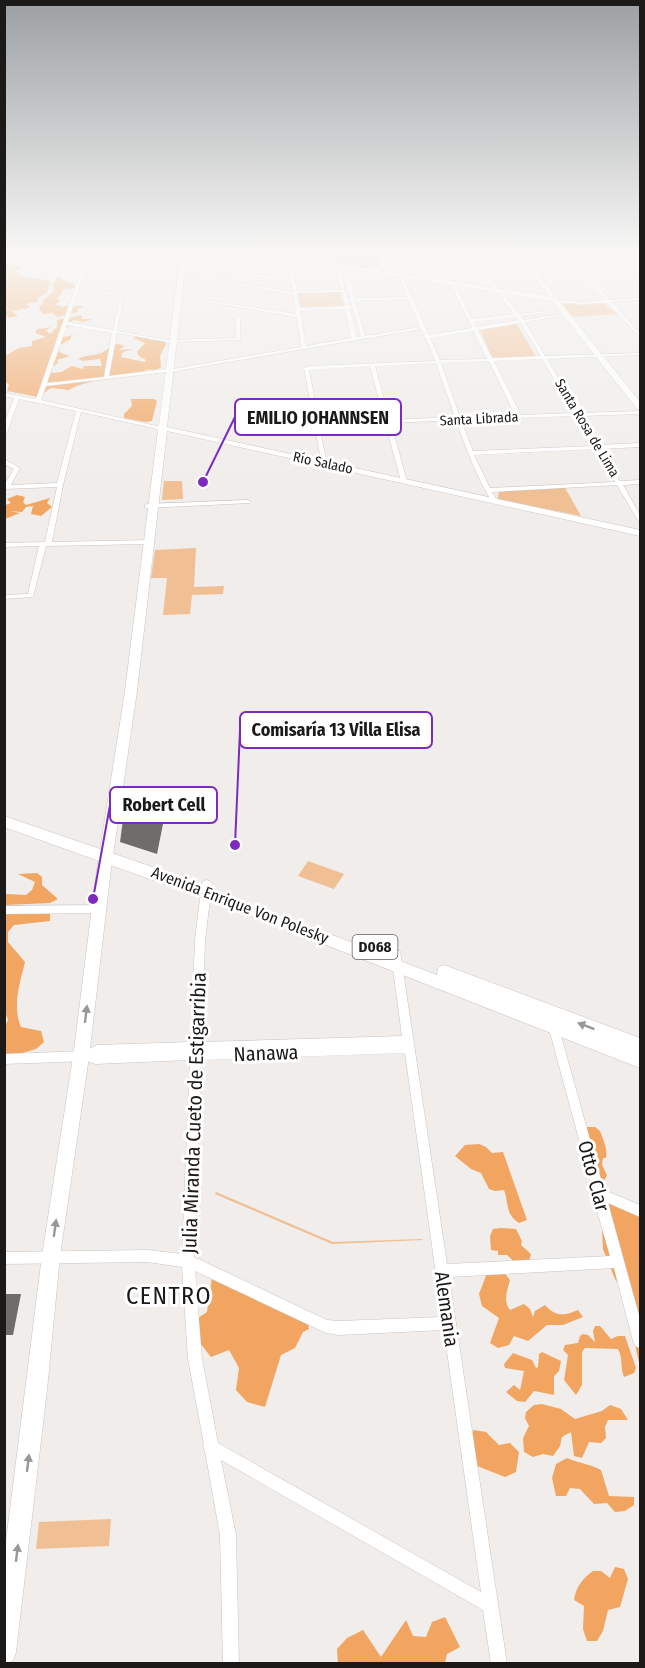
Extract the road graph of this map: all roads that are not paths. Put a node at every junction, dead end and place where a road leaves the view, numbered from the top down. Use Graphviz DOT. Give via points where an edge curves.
graph roads {
  1 [pos="474,329"];
  2 [pos="63,330"];
  3 [pos="103,330"];
  4 [pos="172,330"];
  5 [pos="238,330"];
  6 [pos="301,330"];
  7 [pos="352,330"];
  8 [pos="361,330"];
  9 [pos="410,330"];
  10 [pos="422,330"];
  11 [pos="469,330"];
  12 [pos="527,330"];
  13 [pos="579,330"];
  14 [pos="115,332"];
  15 [pos="425,337"];
  16 [pos="363,338"];
  17 [pos="354,339"];
  18 [pos="171,340"];
  19 [pos="304,348"];
  20 [pos="640,354"];
  21 [pos="601,357"];
  22 [pos="545,359"];
  23 [pos="490,361"];
  24 [pos="439,362"];
  25 [pos="372,365"];
  26 [pos="167,371"];
  27 [pos="106,377"];
  28 [pos="44,385"];
  29 [pos="4,394"];
  30 [pos="17,397"];
  31 [pos="38,401"];
  32 [pos="640,407"];
  33 [pos="79,410"];
  34 [pos="640,412"];
  35 [pos="579,415"];
  36 [pos="519,417"];
  37 [pos="458,420"];
  38 [pos="388,423"];
  39 [pos="317,424"];
  40 [pos="161,428"];
  41 [pos="4,433"];
  42 [pos="640,445"];
  43 [pos="598,448"];
  44 [pos="471,453"];
  45 [pos="4,461"];
  46 [pos="324,464"];
  47 [pos="404,481"];
  48 [pos="640,482"];
  49 [pos="621,483"];
  50 [pos="60,485"];
  51 [pos="6,487"];
  52 [pos="487,490"];
  53 [pos="494,501"];
  54 [pos="248,502"];
  55 [pos="151,506"];
  56 [pos="640,519"];
  57 [pos="640,533"];
  58 [pos="146,542"];
  59 [pos="4,545"];
  60 [pos="46,545"];
  61 [pos="4,597"];
  62 [pos="4,811"];
  63 [pos="4,821"];
  64 [pos="105,850"];
  65 [pos="206,888"];
  66 [pos="99,909"];
  67 [pos="4,910"];
  68 [pos="396,959"];
  69 [pos="551,1020"];
  70 [pos="409,1044"];
  71 [pos="640,1046"];
  72 [pos="198,1050"];
  73 [pos="84,1056"];
  74 [pos="4,1059"];
  75 [pos="640,1060"];
  76 [pos="598,1193"];
  77 [pos="640,1212"];
  78 [pos="51,1256"];
  79 [pos="4,1258"];
  80 [pos="188,1261"];
  81 [pos="617,1262"];
  82 [pos="442,1271"];
  83 [pos="449,1323"];
  84 [pos="640,1341"];
  85 [pos="210,1446"];
  86 [pos="13,1522"];
  87 [pos="491,1606"];
  88 [pos="4,1652"];
  89 [pos="231,1664"];
  90 [pos="499,1664"];
  1 -- 23 [label="street"];
  2 -- 28 [label="street"];
  3 -- 14 [label="street"];
  4 -- 18 [label="main road"];
  5 -- 18 [label="street" via="238,339"];
  6 -- 19 [label="street"];
  7 -- 17 [label="street"];
  8 -- 16 [label="street"];
  9 -- 16 [label="street"];
  10 -- 15 [label="street"];
  11 -- 15 [label="street"];
  12 -- 22 [label="street, Santa Rosa de Lima"];
  13 -- 21 [label="main road"];
  14 -- 18 [label="street"];
  14 -- 27 [label="street"];
  15 -- 24 [label="street"];
  16 -- 17 [label="street"];
  17 -- 19 [label="street"];
  18 -- 26 [label="main road"];
  19 -- 26 [label="street"];
  20 -- 21 [label="street"];
  21 -- 22 [label="street"];
  21 -- 32 [label="main road"];
  22 -- 23 [label="street"];
  22 -- 35 [label="street, Santa Rosa de Lima"];
  23 -- 24 [label="street"];
  23 -- 36 [label="street"];
  24 -- 25 [label="street"];
  24 -- 37 [label="street"];
  25 -- 38 [label="street"];
  25 -- 39 [label="street" via="306,369"];
  26 -- 27 [label="street"];
  26 -- 40 [label="main road"];
  27 -- 28 [label="street"];
  28 -- 31 [label="street"];
  29 -- 30 [label="street, Río Salado"];
  30 -- 31 [label="street, Río Salado"];
  30 -- 41 [label="street"];
  31 -- 33 [label="street, Río Salado"];
  33 -- 40 [label="street, Río Salado"];
  33 -- 50 [label="street"];
  34 -- 35 [label="street, Santa Librada"];
  35 -- 36 [label="street, Santa Librada"];
  35 -- 43 [label="street, Santa Rosa de Lima"];
  36 -- 37 [label="street, Santa Librada"];
  37 -- 38 [label="street, Santa Librada"];
  37 -- 44 [label="street"];
  38 -- 39 [label="street, Santa Librada"];
  38 -- 47 [label="street"];
  39 -- 46 [label="street"];
  40 -- 46 [label="main road, Río Salado"];
  40 -- 55 [label="main road"];
  42 -- 43 [label="street"];
  43 -- 44 [label="street"];
  43 -- 49 [label="street, Santa Rosa de Lima"];
  44 -- 52 [label="street"];
  45 -- 51 [label="street" via="17,468"];
  46 -- 47 [label="main road, Río Salado"];
  47 -- 53 [label="main road, Río Salado"];
  48 -- 49 [label="street"];
  49 -- 52 [label="street"];
  49 -- 56 [label="street, Santa Rosa de Lima"];
  50 -- 51 [label="street"];
  50 -- 60 [label="street"];
  52 -- 53 [label="street"];
  53 -- 57 [label="main road, Río Salado"];
  54 -- 55 [label="street"];
  55 -- 58 [label="main road"];
  58 -- 60 [label="street"];
  58 -- 64 [label="main road"];
  59 -- 60 [label="street"];
  60 -- 61 [label="street" via="31,596"];
  62 -- 64 [label="main road, Avenida Enrique Von Polesky / D068"];
  63 -- 64 [label="main road, Avenida Enrique Von Polesky / D068"];
  64 -- 65 [label="main road, Avenida Enrique Von Polesky / D068"];
  64 -- 66 [label="main road"];
  65 -- 68 [label="main road, Avenida Enrique Von Polesky / D068"];
  65 -- 72 [label="street, Julia Miranda Cueto de Estigarribia" via="200,940"];
  66 -- 67 [label="street"];
  73 -- 66 [label="main road, one-way"];
  68 -- 69 [label="main road, Avenida Enrique Von Polesky / D068"];
  68 -- 70 [label="street, Alemania"];
  71 -- 69 [label="main road, Avenida Enrique Von Polesky / D068, one-way"];
  69 -- 75 [label="main road, Avenida Enrique Von Polesky / D068"];
  69 -- 76 [label="street, Otto Clar"];
  70 -- 72 [label="street, Nanawa"];
  70 -- 82 [label="street, Alemania"];
  72 -- 73 [label="street, Nanawa" via="95,1059"];
  72 -- 80 [label="street, Julia Miranda Cueto de Estigarribia"];
  73 -- 74 [label="street, Nanawa"];
  78 -- 73 [label="main road, one-way"];
  76 -- 77 [label="street"];
  76 -- 81 [label="street, Otto Clar"];
  78 -- 79 [label="street"];
  78 -- 80 [label="street" via="147,1256"];
  86 -- 78 [label="main road, one-way" via="38,1390"];
  80 -- 83 [label="street" via="326,1326"];
  80 -- 85 [label="street, Julia Miranda Cueto de Estigarribia" via="195,1359"];
  81 -- 82 [label="street"];
  81 -- 84 [label="street, Otto Clar"];
  82 -- 83 [label="street, Alemania"];
  83 -- 87 [label="street, Alemania"];
  85 -- 87 [label="street"];
  85 -- 89 [label="street, Julia Miranda Cueto de Estigarribia" via="228,1535"];
  88 -- 86 [label="main road, one-way"];
  87 -- 90 [label="street, Alemania"];
}
